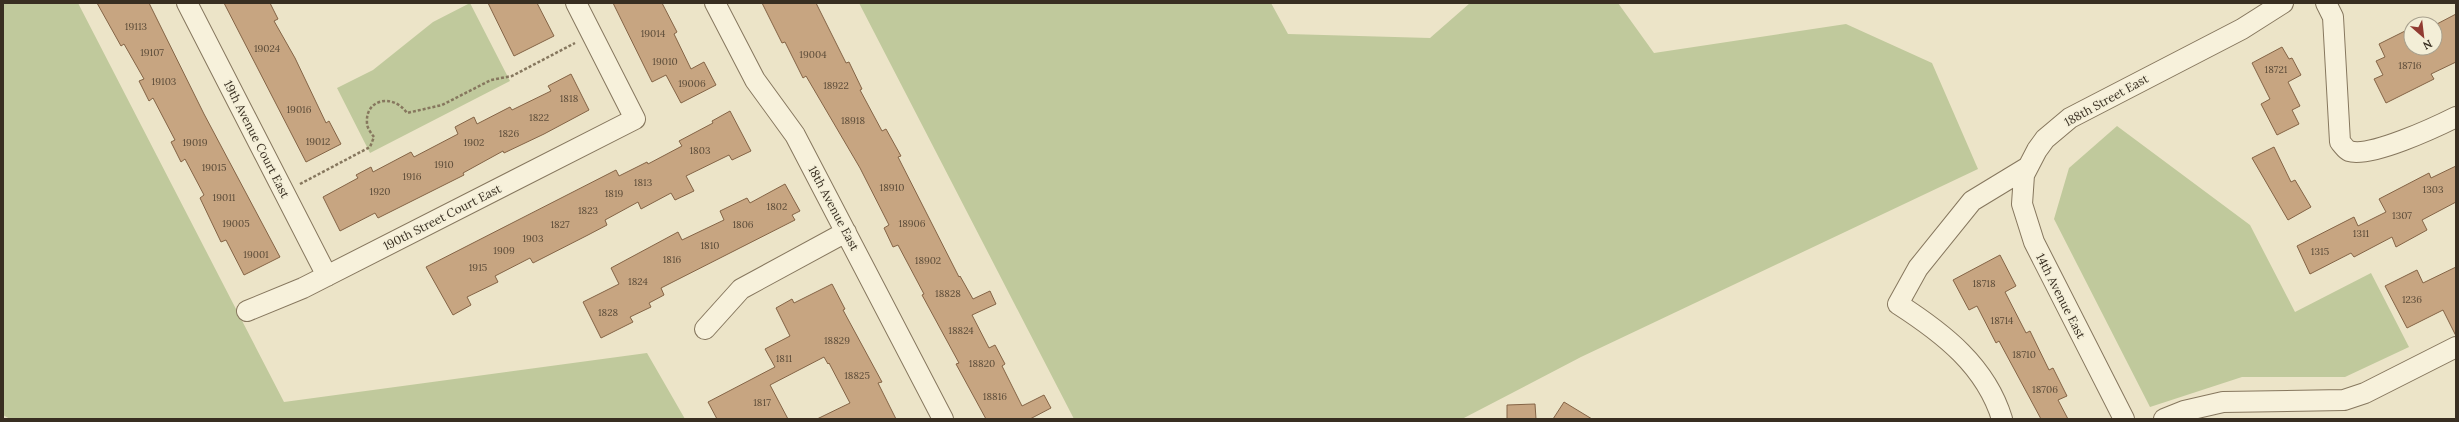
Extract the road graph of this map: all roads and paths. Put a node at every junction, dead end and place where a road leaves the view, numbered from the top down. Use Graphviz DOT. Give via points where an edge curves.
graph roads {
  1 [pos="187,3"];
  2 [pos="576,3"];
  3 [pos="715,3"];
  4 [pos="2283,3"];
  5 [pos="2326,3"];
  6 [pos="592,34"];
  7 [pos="2456,117"];
  8 [pos="2028,167"];
  9 [pos="284,192"];
  10 [pos="846,232"];
  11 [pos="327,276"];
  12 [pos="247,311"];
  13 [pos="705,329"];
  14 [pos="2456,347"];
  15 [pos="943,419"];
  16 [pos="2002,419"];
  17 [pos="2124,419"];
  18 [pos="2164,419"];
  1 -- 9 [label="street, 19th Avenue Court East"];
  2 -- 6 [label="street"];
  3 -- 10 [label="street, 18th Avenue East" via="755,80 795,135"];
  4 -- 8 [label="street, 188th Street East" via="2242,29 2070,118 2045,139"];
  5 -- 7 [label="street" via="2333,17 2340,142 2345,147 2350,151 2368,150 2400,142"];
  6 -- 9 [label="path" via="512,76 491,80 442,105 407,113 402,106 392,101 380,102 367,116 368,127 374,137 370,147"];
  6 -- 11 [label="street, 190th Street Court East" via="635,119"];
  8 -- 16 [label="street, 188th Street East" via="1972,202 1918,268 1898,304 1936,329 1956,346 1977,370"];
  8 -- 17 [label="street, 14th Avenue East" via="2021,193 2029,230"];
  9 -- 11 [label="street, 19th Avenue Court East"];
  10 -- 13 [label="street" via="741,289"];
  10 -- 15 [label="street, 18th Avenue East"];
  11 -- 12 [label="street, 190th Street Court East"];
  14 -- 18 [label="street" via="2365,393 2344,400 2223,402 2184,411"];
}
